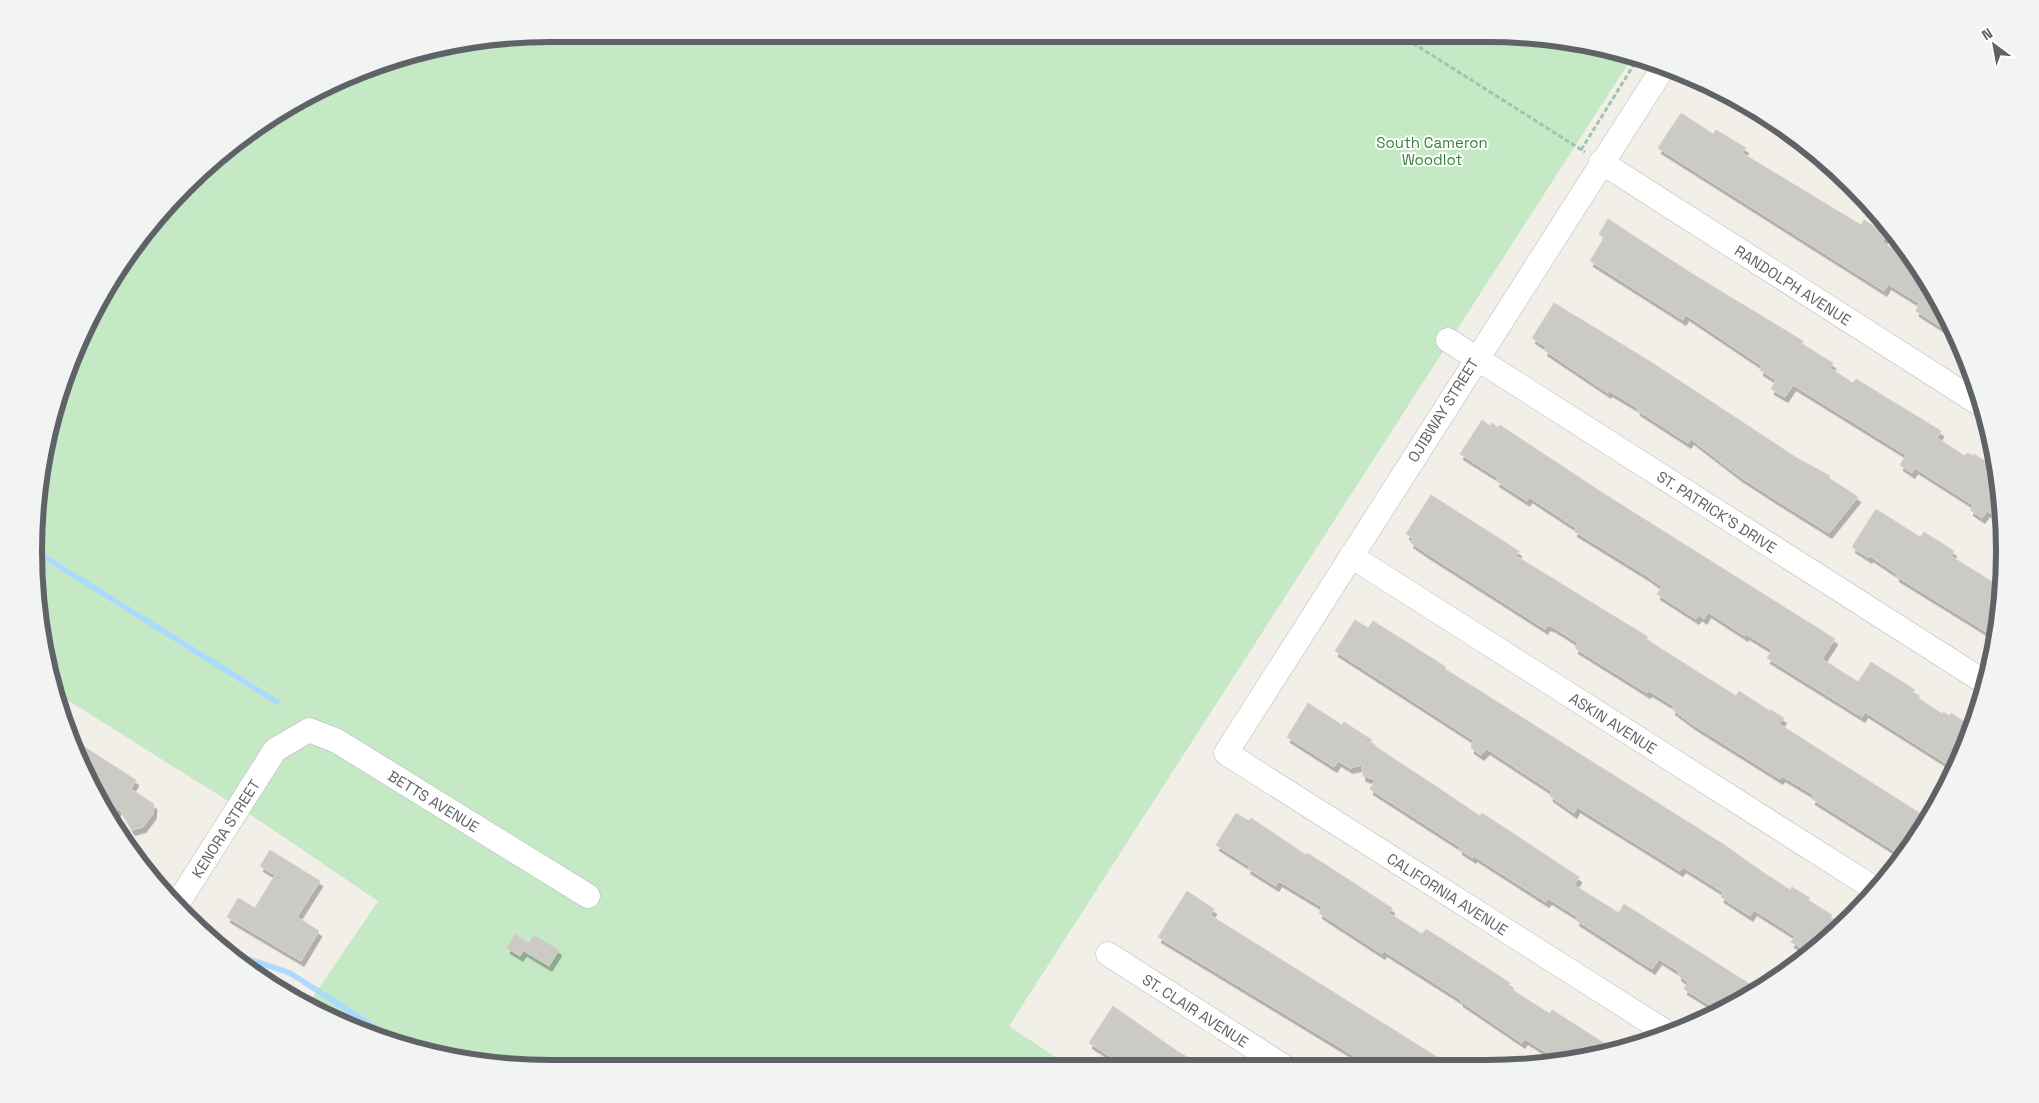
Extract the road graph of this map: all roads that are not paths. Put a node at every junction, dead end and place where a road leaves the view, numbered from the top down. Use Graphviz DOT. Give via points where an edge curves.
graph roads {
  1 [pos="1658,73"];
  2 [pos="1591,156"];
  3 [pos="1448,340"];
  4 [pos="1476,358"];
  5 [pos="1972,399"];
  6 [pos="1351,556"];
  7 [pos="1980,679"];
  8 [pos="275,750"];
  9 [pos="1226,754"];
  10 [pos="1871,886"];
  11 [pos="588,896"];
  12 [pos="180,899"];
  13 [pos="1108,954"];
  14 [pos="1662,1029"];
  15 [pos="1275,1060"];
  1 -- 2 [label="street, OJIBWAY STREET"];
  2 -- 4 [label="street, OJIBWAY STREET"];
  2 -- 5 [label="street, RANDOLPH AVENUE"];
  3 -- 4 [label="street, ST. PATRICK'S DRIVE"];
  4 -- 6 [label="street, OJIBWAY STREET"];
  4 -- 7 [label="street, ST. PATRICK'S DRIVE"];
  6 -- 9 [label="street, OJIBWAY STREET"];
  6 -- 10 [label="street, ASKIN AVENUE"];
  8 -- 11 [label="street, BETTS AVENUE" via="309,730 337,741"];
  8 -- 12 [label="street, KENORA STREET"];
  9 -- 14 [label="street, CALIFORNIA AVENUE"];
  13 -- 15 [label="street, ST. CLAIR AVENUE"];
}
